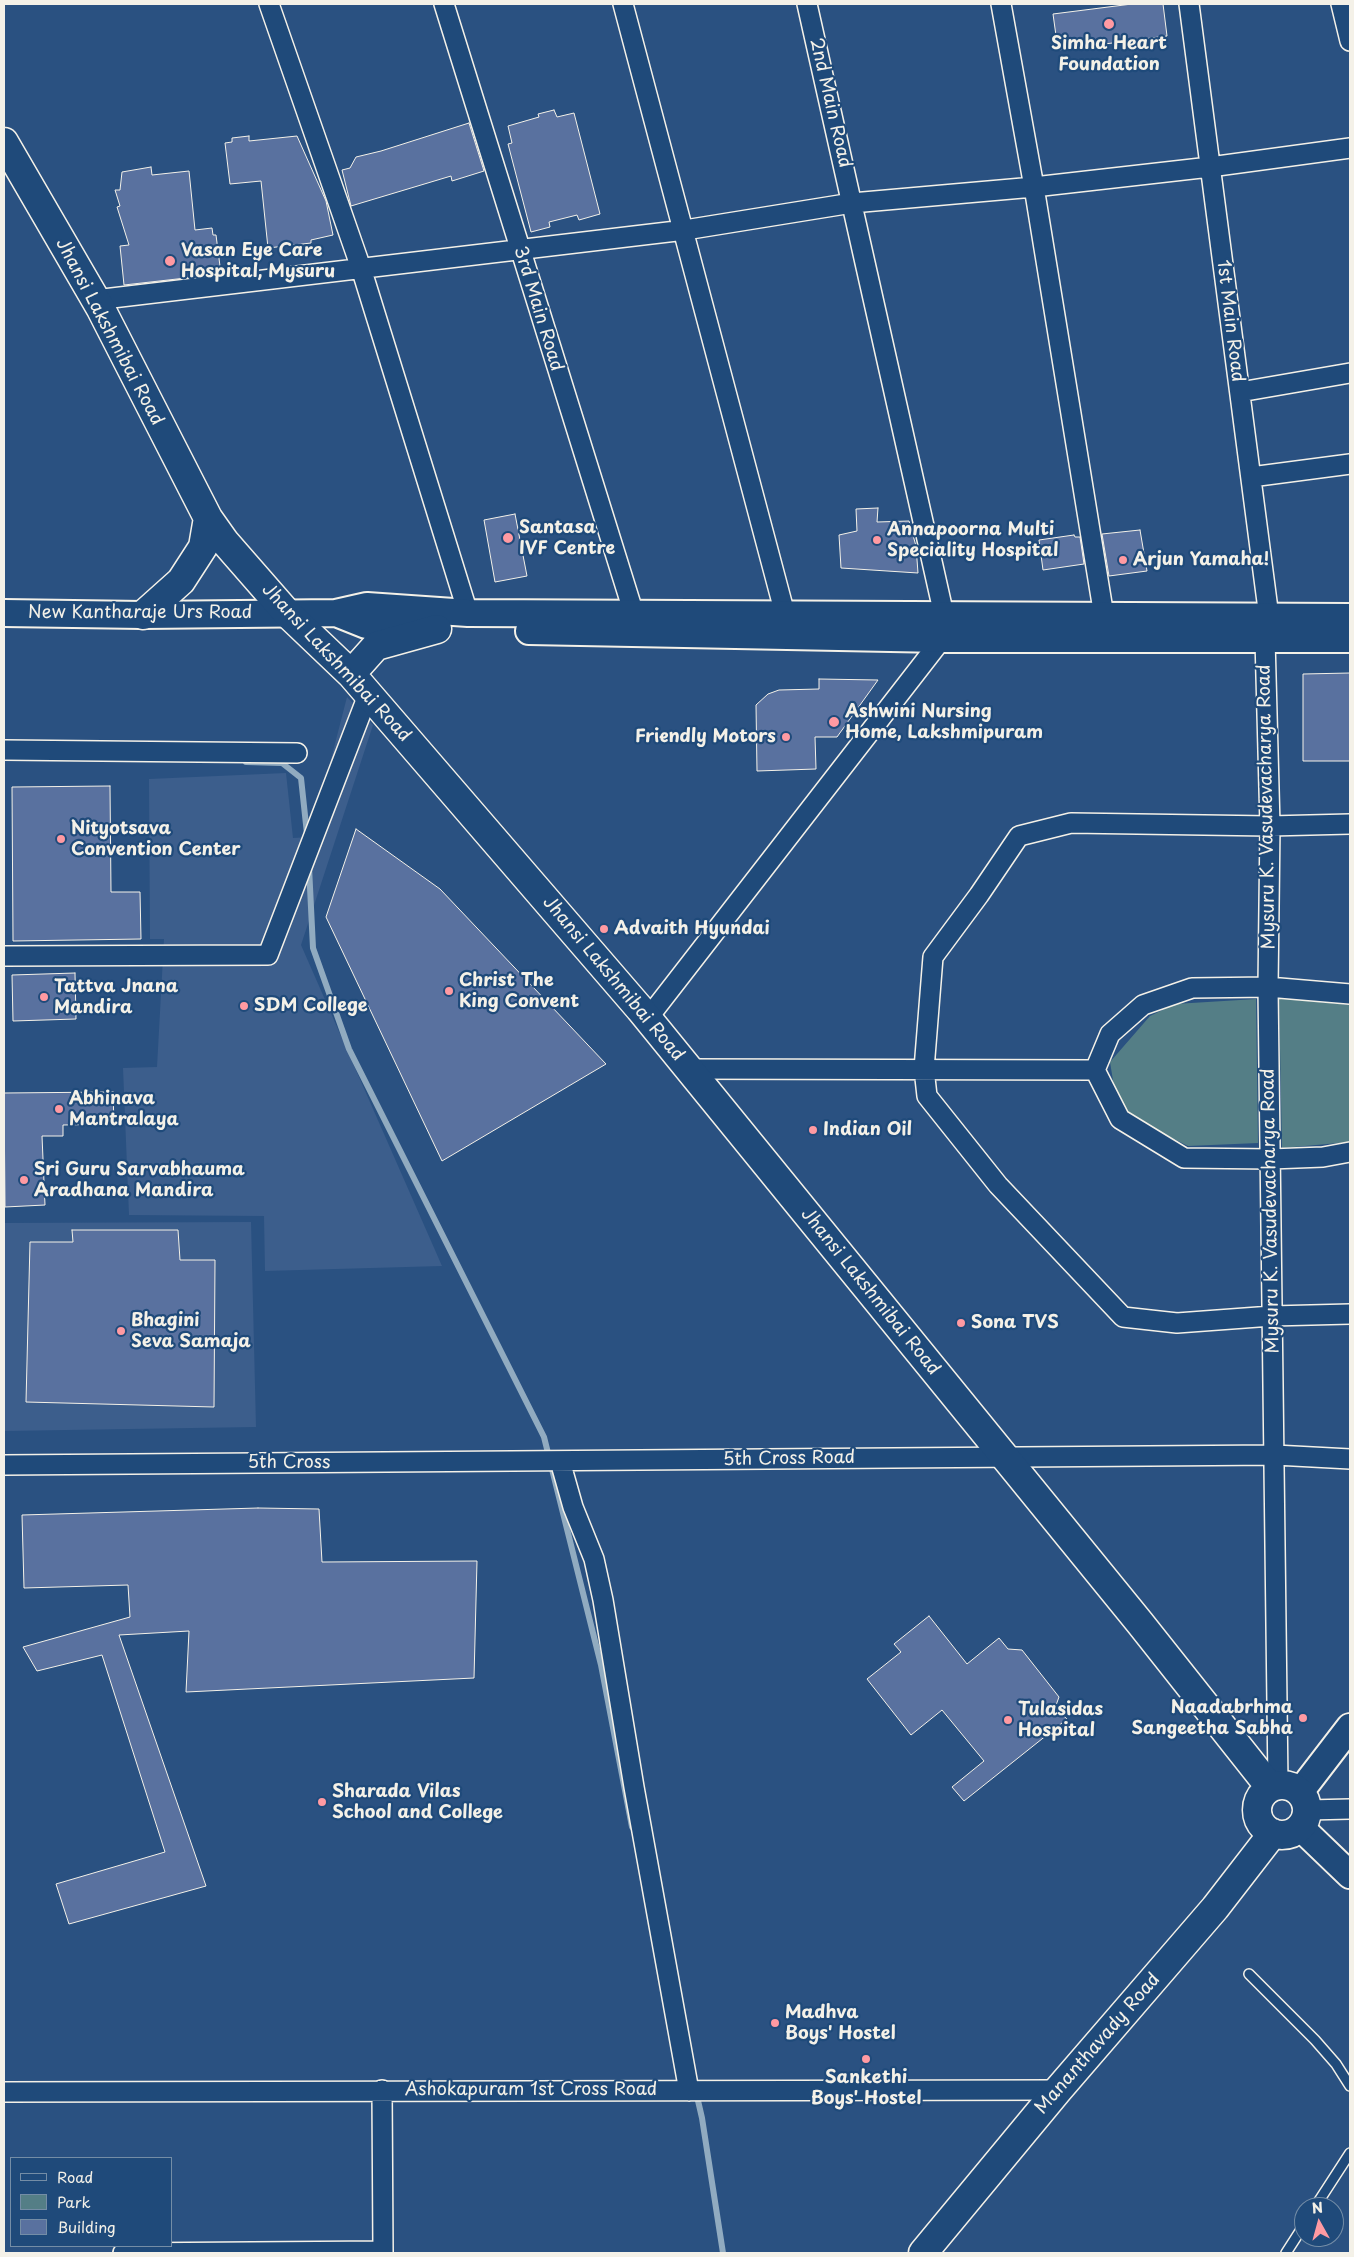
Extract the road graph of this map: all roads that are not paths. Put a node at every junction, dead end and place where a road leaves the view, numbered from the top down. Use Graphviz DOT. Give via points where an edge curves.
graph roads {
  1 [pos="269,4"];
  2 [pos="444,4"];
  3 [pos="623,4"];
  4 [pos="807,4"];
  5 [pos="1001,4"];
  6 [pos="1189,4"];
  7 [pos="1341,4"];
  8 [pos="1350,41"];
  9 [pos="4,142"];
  10 [pos="1350,148"];
  11 [pos="1210,167"];
  12 [pos="1034,187"];
  13 [pos="852,203"];
  14 [pos="685,230"];
  15 [pos="519,250"];
  16 [pos="361,268"];
  17 [pos="96,300"];
  18 [pos="1350,374"];
  19 [pos="1240,392"];
  20 [pos="1350,464"];
  21 [pos="1251,477"];
  22 [pos="208,518"];
  23 [pos="4,612"];
  24 [pos="288,613"];
  25 [pos="336,613"];
  26 [pos="468,613"];
  27 [pos="634,614"];
  28 [pos="785,614"];
  29 [pos="143,615"];
  30 [pos="1104,616"];
  31 [pos="1350,617"];
  32 [pos="943,627"];
  33 [pos="1267,628"];
  34 [pos="437,629"];
  35 [pos="1350,639"];
  36 [pos="351,674"];
  37 [pos="368,694"];
  38 [pos="4,750"];
  39 [pos="297,753"];
  40 [pos="1350,824"];
  41 [pos="1270,826"];
  42 [pos="4,956"];
  43 [pos="1268,987"];
  44 [pos="1350,994"];
  45 [pos="648,1018"];
  46 [pos="688,1069"];
  47 [pos="924,1069"];
  48 [pos="1095,1070"];
  49 [pos="1350,1152"];
  50 [pos="1271,1160"];
  51 [pos="1350,1314"];
  52 [pos="1272,1316"];
  53 [pos="1275,1455"];
  54 [pos="1003,1457"];
  55 [pos="1350,1459"];
  56 [pos="567,1461"];
  57 [pos="4,1465"];
  58 [pos="1350,1727"];
  59 [pos="1291,1800"];
  60 [pos="1350,1810"];
  61 [pos="1273,1833"];
  62 [pos="1350,1875"];
  63 [pos="1249,1974"];
  64 [pos="1350,2086"];
  65 [pos="382,2090"];
  66 [pos="1058,2090"];
  67 [pos="682,2091"];
  68 [pos="4,2092"];
  69 [pos="1350,2153"];
  70 [pos="1322,2197"];
  71 [pos="1294,2241"];
  72 [pos="383,2252"];
  73 [pos="124,2253"];
  74 [pos="923,2253"];
  75 [pos="1286,2253"];
  1 -- 16 [label="street"];
  2 -- 15 [label="street, 3rd Main Road"];
  3 -- 14 [label="street"];
  4 -- 13 [label="street, 2nd Main Road"];
  5 -- 12 [label="street"];
  6 -- 11 [label="street, 1st Main Road"];
  7 -- 8 [label="street"];
  9 -- 17 [label="main road, Jhansi Lakshmibai Road"];
  10 -- 11 [label="street"];
  11 -- 12 [label="street"];
  11 -- 19 [label="street, 1st Main Road"];
  12 -- 13 [label="street"];
  12 -- 30 [label="street"];
  13 -- 14 [label="street"];
  13 -- 32 [label="street, 2nd Main Road"];
  14 -- 15 [label="street"];
  14 -- 28 [label="street"];
  15 -- 16 [label="street"];
  15 -- 27 [label="street, 3rd Main Road"];
  16 -- 17 [label="street"];
  16 -- 26 [label="street"];
  17 -- 22 [label="main road, Jhansi Lakshmibai Road"];
  18 -- 19 [label="street"];
  19 -- 21 [label="street, 1st Main Road"];
  20 -- 21 [label="street"];
  21 -- 33 [label="street, 1st Main Road"];
  22 -- 24 [label="main road, Jhansi Lakshmibai Road"];
  22 -- 29 [label="main road" via="203,547 181,581"];
  23 -- 29 [label="street, New Kantharaje Urs Road"];
  24 -- 25 [label="street, New Kantharaje Urs Road"];
  24 -- 29 [label="street, New Kantharaje Urs Road"];
  24 -- 36 [label="main road, Jhansi Lakshmibai Road"];
  25 -- 26 [label="street" via="367,606"];
  25 -- 34 [label="street" via="366,626"];
  26 -- 27 [label="street"];
  27 -- 28 [label="street"];
  28 -- 32 [label="street"];
  30 -- 32 [label="street"];
  30 -- 33 [label="street"];
  31 -- 33 [label="street"];
  32 -- 33 [label="street"];
  32 -- 34 [label="street"];
  32 -- 45 [label="street"];
  33 -- 35 [label="street"];
  33 -- 41 [label="street, Mysuru K. Vasudevacharya Road"];
  34 -- 36 [label="main road" via="376,646"];
  36 -- 37 [label="main road, Jhansi Lakshmibai Road"];
  37 -- 42 [label="street" via="268,955"];
  37 -- 45 [label="main road, Jhansi Lakshmibai Road"];
  38 -- 39 [label="street"];
  40 -- 41 [label="street"];
  41 -- 43 [label="street, Mysuru K. Vasudevacharya Road"];
  41 -- 47 [label="street" via="1071,823 1018,836 933,957"];
  43 -- 44 [label="street"];
  43 -- 48 [label="street" via="1192,988 1143,1005 1110,1034"];
  43 -- 50 [label="street, Mysuru K. Vasudevacharya Road"];
  45 -- 46 [label="main road, Jhansi Lakshmibai Road"];
  46 -- 47 [label="street"];
  46 -- 54 [label="main road, Jhansi Lakshmibai Road"];
  47 -- 48 [label="street"];
  47 -- 52 [label="street" via="927,1096 998,1185 1123,1318 1177,1323"];
  48 -- 50 [label="street" via="1120,1119 1184,1158"];
  49 -- 50 [label="street"];
  50 -- 52 [label="street, Mysuru K. Vasudevacharya Road"];
  51 -- 52 [label="street"];
  52 -- 53 [label="street, Mysuru K. Vasudevacharya Road"];
  53 -- 54 [label="street, 5th Cross Road"];
  53 -- 55 [label="street, 5th Cross Road"];
  53 -- 59 [label="street, Mysuru K. Vasudevacharya Road"];
  54 -- 56 [label="street, 5th Cross Road"];
  54 -- 59 [label="main road, Jhansi Lakshmibai Road"];
  56 -- 57 [label="street, 5th Cross"];
  56 -- 67 [label="street" via="573,1507 594,1559 603,1600"];
  58 -- 59 [label="street"];
  59 -- 60 [label="street"];
  59 -- 61 [label="main road" via="1287,1834"];
  59 -- 61 [label="main road" via="1260,1797 1256,1811 1261,1824"];
  59 -- 62 [label="street, Jhansi Lakshmibai Road"];
  61 -- 66 [label="main road, Mananthavady Road" via="1215,1908"];
  63 -- 64 [label="lane" via="1315,2040"];
  65 -- 67 [label="street, Ashokapuram 1st Cross Road"];
  65 -- 68 [label="street, Ashokapuram 1st Cross Road"];
  65 -- 72 [label="street"];
  66 -- 67 [label="street, Ashokapuram 1st Cross Road"];
  66 -- 74 [label="main road, Mananthavady Road"];
  69 -- 70 [label="lane"];
  71 -- 75 [label="lane"];
  72 -- 73 [label="street"];
}
